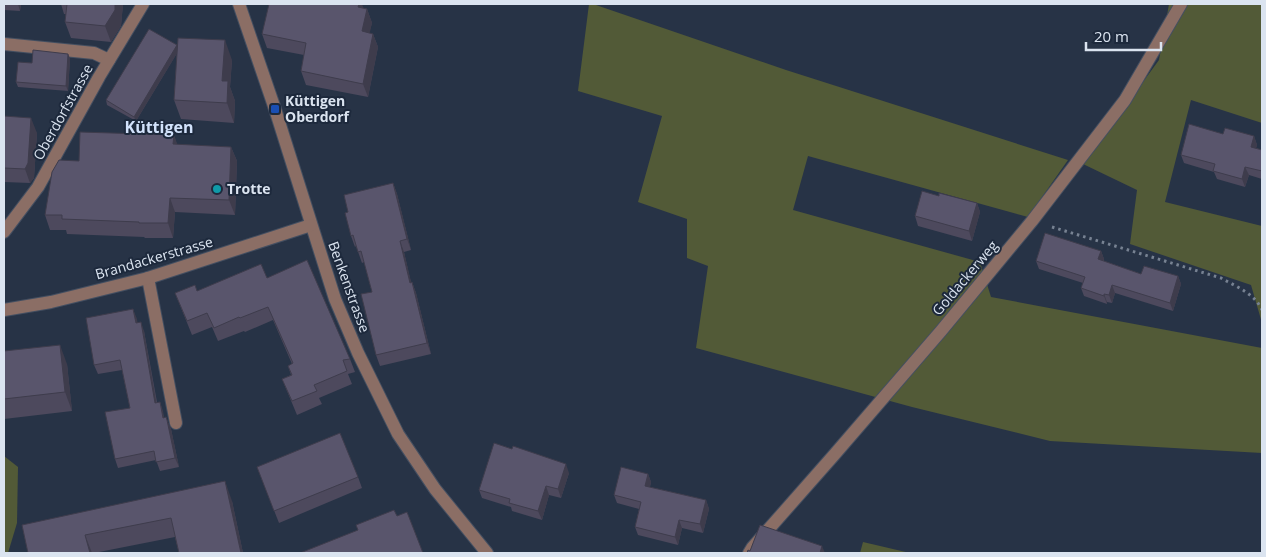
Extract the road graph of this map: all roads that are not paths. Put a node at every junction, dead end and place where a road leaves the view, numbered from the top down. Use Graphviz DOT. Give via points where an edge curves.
graph roads {
  1 [pos="143,4"];
  2 [pos="239,4"];
  3 [pos="1181,4"];
  4 [pos="4,44"];
  5 [pos="110,60"];
  6 [pos="311,225"];
  7 [pos="4,232"];
  8 [pos="148,278"];
  9 [pos="4,310"];
  10 [pos="176,424"];
  11 [pos="482,552"];
  12 [pos="749,553"];
  1 -- 5 [label="street, Oberdorfstrasse"];
  2 -- 6 [label="street, Benkenstrasse"];
  3 -- 12 [label="street, Goldackerweg" via="1126,100 1032,221"];
  4 -- 5 [label="street" via="94,53"];
  5 -- 7 [label="street, Oberdorfstrasse" via="38,187"];
  6 -- 8 [label="street, Brandackerstrasse"];
  6 -- 11 [label="street, Benkenstrasse" via="335,299 398,434"];
  8 -- 9 [label="street, Brandackerstrasse"];
  8 -- 10 [label="street"];
}
